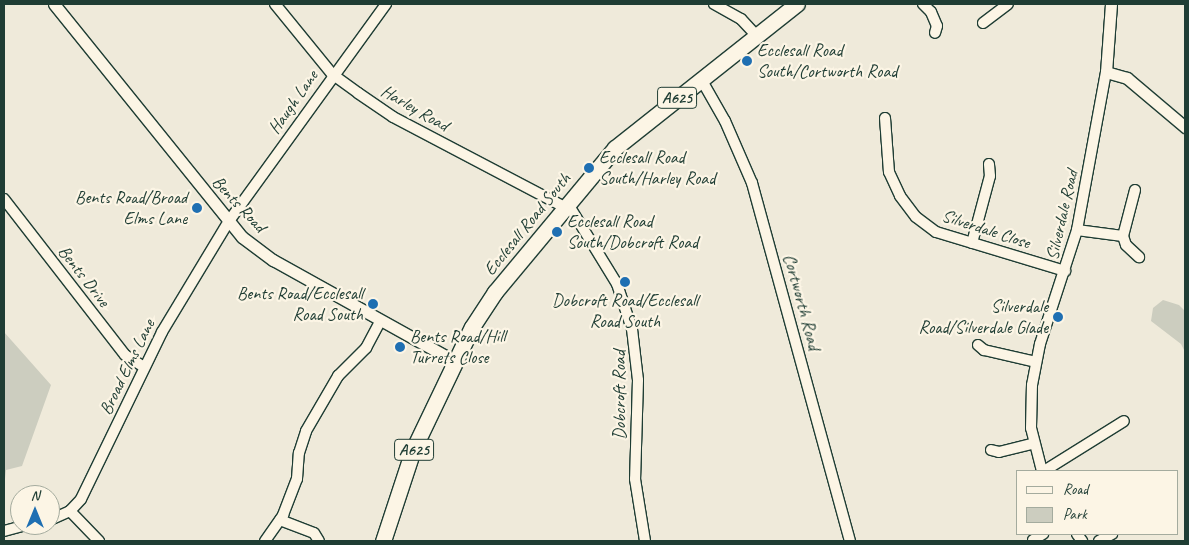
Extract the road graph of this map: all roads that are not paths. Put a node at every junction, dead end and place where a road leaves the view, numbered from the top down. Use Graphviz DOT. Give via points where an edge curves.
graph roads {
  1 [pos="54,4"];
  2 [pos="275,4"];
  3 [pos="386,4"];
  4 [pos="714,4"];
  5 [pos="797,4"];
  6 [pos="923,4"];
  7 [pos="1008,4"];
  8 [pos="1110,4"];
  9 [pos="983,23"];
  10 [pos="935,33"];
  11 [pos="757,36"];
  12 [pos="1106,72"];
  13 [pos="332,74"];
  14 [pos="701,79"];
  15 [pos="885,118"];
  16 [pos="1185,127"];
  17 [pos="989,164"];
  18 [pos="1135,190"];
  19 [pos="4,200"];
  20 [pos="567,206"];
  21 [pos="229,221"];
  22 [pos="1076,230"];
  23 [pos="1124,236"];
  24 [pos="972,243"];
  25 [pos="1139,257"];
  26 [pos="1065,271"];
  27 [pos="380,322"];
  28 [pos="978,345"];
  29 [pos="456,362"];
  30 [pos="1036,362"];
  31 [pos="144,367"];
  32 [pos="1124,421"];
  33 [pos="1034,443"];
  34 [pos="991,450"];
  35 [pos="1043,470"];
  36 [pos="1045,470"];
  37 [pos="70,511"];
  38 [pos="60,516"];
  39 [pos="280,520"];
  40 [pos="1041,535"];
  41 [pos="1110,535"];
  42 [pos="1032,540"];
  43 [pos="99,541"];
  44 [pos="264,541"];
  45 [pos="319,541"];
  46 [pos="383,541"];
  47 [pos="645,541"];
  48 [pos="850,541"];
  49 [pos="1099,541"];
  1 -- 21 [label="street, Bents Road"];
  2 -- 13 [label="street, Harley Road"];
  3 -- 13 [label="street, Haugh Lane"];
  4 -- 11 [label="street" via="741,19"];
  5 -- 11 [label="main road, Ecclesall Road South / A625"];
  6 -- 10 [label="street" via="937,26"];
  7 -- 9 [label="street"];
  8 -- 12 [label="street"];
  11 -- 14 [label="main road, Ecclesall Road South / A625"];
  12 -- 16 [label="street" via="1127,78"];
  12 -- 22 [label="street, Silverdale Road"];
  13 -- 20 [label="street, Harley Road" via="393,117"];
  13 -- 21 [label="street, Haugh Lane"];
  14 -- 20 [label="main road, Ecclesall Road South / A625" via="615,148"];
  14 -- 48 [label="street, Cortworth Road" via="752,183"];
  15 -- 24 [label="street, Silverdale Close" via="889,172 907,208 936,232"];
  17 -- 24 [label="street" via="990,176"];
  18 -- 23 [label="street"];
  19 -- 31 [label="street, Bents Drive" via="125,354"];
  20 -- 29 [label="main road, Ecclesall Road South / A625" via="496,292 472,327"];
  20 -- 47 [label="street, Dobcroft Road" via="617,284 632,329 638,380 635,479"];
  21 -- 27 [label="street, Bents Road" via="242,237 266,255"];
  21 -- 31 [label="street, Broad Elms Lane"];
  22 -- 23 [label="street"];
  22 -- 26 [label="street, Silverdale Road"];
  23 -- 25 [label="street" via="1126,245"];
  24 -- 26 [label="street, Silverdale Close"];
  26 -- 30 [label="street, Silverdale Road"];
  27 -- 29 [label="street, Bents Road"];
  27 -- 39 [label="street" via="366,348 338,376 306,432 299,453 297,479"];
  28 -- 30 [label="street" via="984,350"];
  29 -- 46 [label="main road, Ecclesall Road South / A625" via="413,450"];
  30 -- 33 [label="street, Silverdale Road" via="1030,406"];
  31 -- 37 [label="street, Broad Elms Lane" via="81,499"];
  32 -- 36 [label="street"];
  33 -- 34 [label="street" via="999,452"];
  33 -- 35 [label="street, Silverdale Road"];
  37 -- 38 [label="street, Broad Elms Lane"];
  37 -- 43 [label="street"];
  39 -- 44 [label="street"];
  39 -- 45 [label="street" via="314,533"];
  40 -- 42 [label="street"];
  41 -- 49 [label="street"];
}
